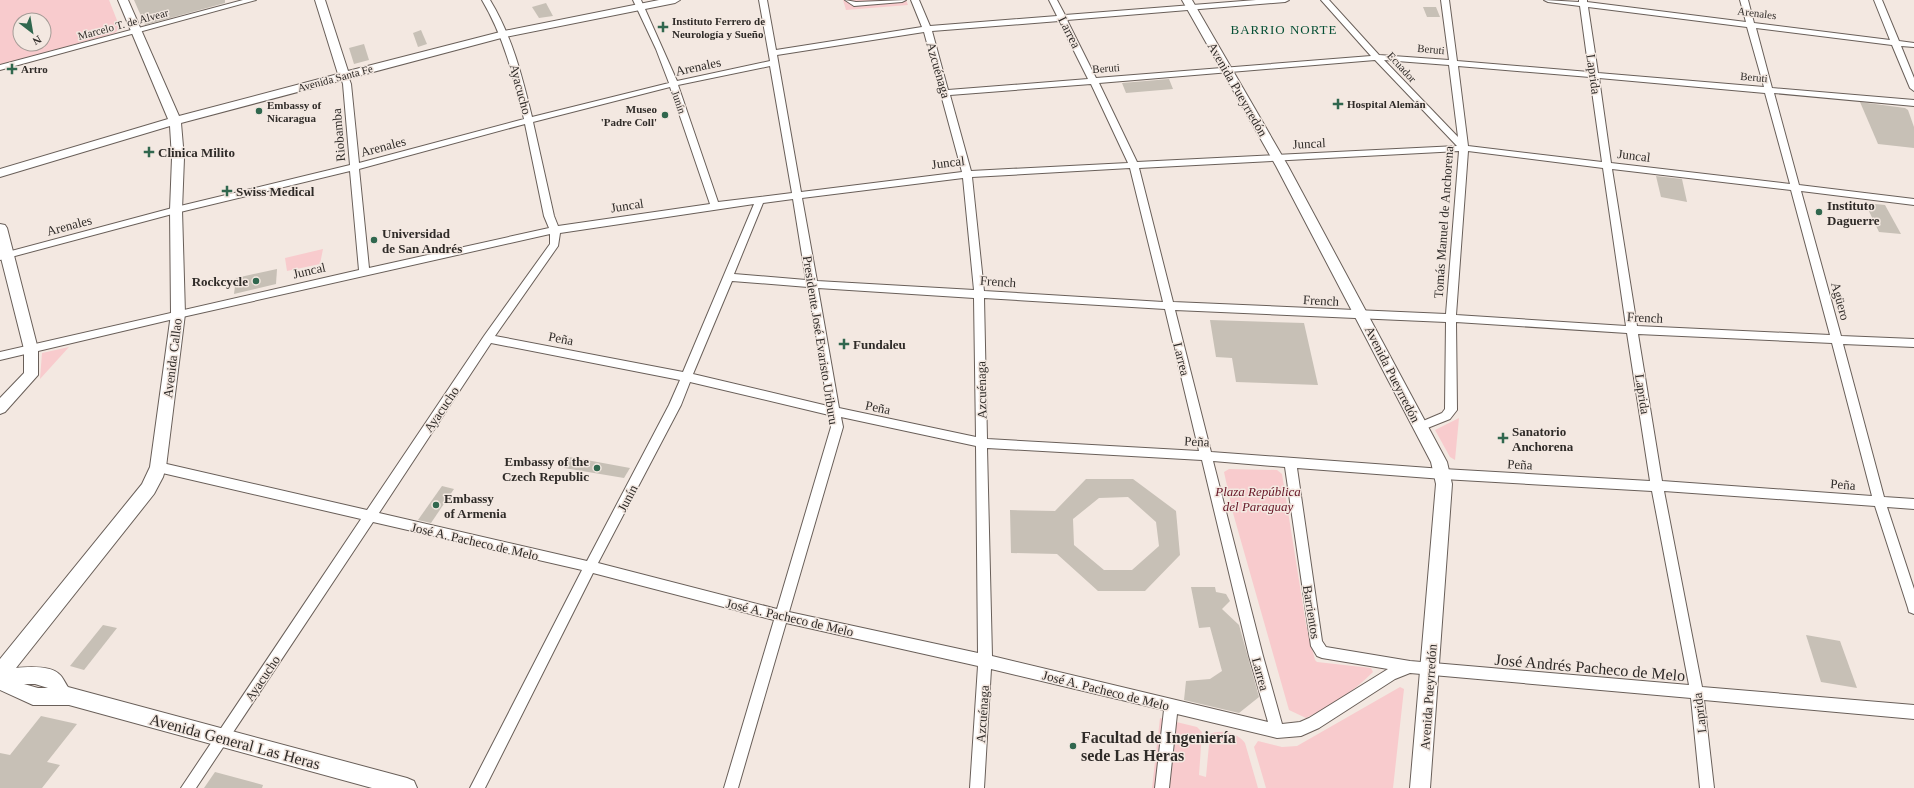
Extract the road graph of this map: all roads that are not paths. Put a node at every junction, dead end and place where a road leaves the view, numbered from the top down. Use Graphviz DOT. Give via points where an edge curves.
graph roads {
  1 [pos="123,0"];
  2 [pos="252,0"];
  3 [pos="320,0"];
  4 [pos="486,0"];
  5 [pos="675,0"];
  6 [pos="763,0"];
  7 [pos="849,0"];
  8 [pos="902,0"];
  9 [pos="915,0"];
  10 [pos="1054,0"];
  11 [pos="1285,0"];
  12 [pos="1325,0"];
  13 [pos="1445,0"];
  14 [pos="1548,0"];
  15 [pos="1744,0"];
  16 [pos="1878,0"];
  17 [pos="1583,2"];
  18 [pos="639,4"];
  19 [pos="1189,4"];
  20 [pos="1062,17"];
  21 [pos="1750,24"];
  22 [pos="927,29"];
  23 [pos="136,32"];
  24 [pos="504,34"];
  25 [pos="1896,43"];
  26 [pos="1914,45"];
  27 [pos="772,53"];
  28 [pos="1377,57"];
  29 [pos="1453,62"];
  30 [pos="774,63"];
  31 [pos="0,68"];
  32 [pos="1228,70"];
  33 [pos="1595,74"];
  34 [pos="344,75"];
  35 [pos="1093,80"];
  36 [pos="673,84"];
  37 [pos="1914,88"];
  38 [pos="1768,89"];
  39 [pos="946,92"];
  40 [pos="1914,103"];
  41 [pos="175,120"];
  42 [pos="529,120"];
  43 [pos="1437,121"];
  44 [pos="1460,123"];
  45 [pos="1464,148"];
  46 [pos="1277,158"];
  47 [pos="1134,166"];
  48 [pos="1607,166"];
  49 [pos="355,167"];
  50 [pos="0,173"];
  51 [pos="967,174"];
  52 [pos="1795,188"];
  53 [pos="797,195"];
  54 [pos="760,200"];
  55 [pos="1914,202"];
  56 [pos="715,206"];
  57 [pos="176,210"];
  58 [pos="0,228"];
  59 [pos="555,230"];
  60 [pos="3,256"];
  61 [pos="364,272"];
  62 [pos="728,277"];
  63 [pos="812,284"];
  64 [pos="979,294"];
  65 [pos="1170,306"];
  66 [pos="178,314"];
  67 [pos="1363,316"];
  68 [pos="1451,318"];
  69 [pos="1632,330"];
  70 [pos="488,339"];
  71 [pos="1837,341"];
  72 [pos="1914,344"];
  73 [pos="31,349"];
  74 [pos="0,356"];
  75 [pos="688,377"];
  76 [pos="0,408"];
  77 [pos="836,412"];
  78 [pos="1420,428"];
  79 [pos="982,444"];
  80 [pos="1206,456"];
  81 [pos="1290,462"];
  82 [pos="158,467"];
  83 [pos="1443,474"];
  84 [pos="1657,486"];
  85 [pos="1879,501"];
  86 [pos="1914,504"];
  87 [pos="368,516"];
  88 [pos="591,567"];
  89 [pos="1914,608"];
  90 [pos="782,616"];
  91 [pos="985,661"];
  92 [pos="1410,667"];
  93 [pos="1430,668"];
  94 [pos="0,673"];
  95 [pos="0,679"];
  96 [pos="1697,694"];
  97 [pos="1171,706"];
  98 [pos="1914,712"];
  99 [pos="1277,732"];
  100 [pos="222,737"];
  101 [pos="188,788"];
  102 [pos="407,788"];
  103 [pos="477,788"];
  104 [pos="731,788"];
  105 [pos="977,788"];
  106 [pos="1162,788"];
  107 [pos="1420,788"];
  108 [pos="1707,788"];
  1 -- 23 [label="main road, Avenida Callao"];
  2 -- 23 [label="street, Marcelo T. de Alvear"];
  3 -- 34 [label="main road, Riobamba"];
  4 -- 24 [label="street, Ayacucho" via="498,18"];
  5 -- 18 [label="main road, Avenida Santa Fe"];
  6 -- 27 [label="street, Presidente José Evaristo Uriburu"];
  7 -- 8 [label="street" via="854,4"];
  9 -- 22 [label="street, Azcuénaga"];
  10 -- 20 [label="street, Larrea"];
  11 -- 19 [label="street"];
  12 -- 28 [label="street, Ecuador"];
  13 -- 29 [label="street, Tomás Manuel de Anchorena"];
  14 -- 17 [label="street, Arenales"];
  15 -- 21 [label="street, Agüero"];
  16 -- 25 [label="street"];
  17 -- 21 [label="street, Arenales"];
  17 -- 33 [label="street, Laprida"];
  18 -- 24 [label="main road, Avenida Santa Fe"];
  18 -- 36 [label="street, Junín"];
  19 -- 20 [label="street"];
  19 -- 32 [label="main road, Avenida Pueyrredón"];
  20 -- 22 [label="street"];
  20 -- 35 [label="street, Larrea"];
  21 -- 25 [label="street, Arenales"];
  21 -- 38 [label="street, Agüero"];
  22 -- 27 [label="street"];
  22 -- 39 [label="street, Azcuénaga"];
  23 -- 31 [label="street, Marcelo T. de Alvear"];
  23 -- 41 [label="main road, Avenida Callao"];
  24 -- 34 [label="main road, Avenida Santa Fe"];
  24 -- 42 [label="street, Ayacucho"];
  25 -- 26 [label="street, Arenales"];
  25 -- 37 [label="street"];
  27 -- 30 [label="street, Presidente José Evaristo Uriburu"];
  28 -- 29 [label="street, Beruti"];
  28 -- 32 [label="street, Beruti"];
  28 -- 43 [label="street, Ecuador"];
  29 -- 33 [label="street, Beruti"];
  29 -- 44 [label="street, Tomás Manuel de Anchorena"];
  30 -- 36 [label="street, Arenales"];
  30 -- 53 [label="street, Presidente José Evaristo Uriburu"];
  32 -- 35 [label="street, Beruti"];
  32 -- 46 [label="main road, Avenida Pueyrredón"];
  33 -- 38 [label="street, Beruti"];
  33 -- 48 [label="street, Laprida"];
  34 -- 41 [label="main road, Avenida Santa Fe"];
  34 -- 49 [label="street, Riobamba"];
  35 -- 39 [label="street, Beruti"];
  35 -- 47 [label="street, Larrea"];
  36 -- 42 [label="street, Arenales"];
  36 -- 56 [label="street, Junín"];
  38 -- 40 [label="street, Beruti"];
  38 -- 52 [label="street, Agüero"];
  39 -- 51 [label="street, Azcuénaga"];
  41 -- 50 [label="main road, Avenida Santa Fe"];
  41 -- 57 [label="main road, Avenida Callao" via="178,158"];
  42 -- 49 [label="street, Arenales"];
  42 -- 59 [label="street, Ayacucho" via="549,216"];
  43 -- 44 [label="street" via="1452,126"];
  43 -- 45 [label="street, Ecuador"];
  44 -- 45 [label="street, Tomás Manuel de Anchorena"];
  45 -- 46 [label="street, Juncal"];
  45 -- 48 [label="street, Juncal"];
  45 -- 68 [label="street, Tomás Manuel de Anchorena"];
  46 -- 47 [label="street, Juncal"];
  46 -- 67 [label="main road, Avenida Pueyrredón"];
  47 -- 51 [label="street, Juncal"];
  47 -- 65 [label="street, Larrea"];
  48 -- 52 [label="street, Juncal"];
  48 -- 69 [label="street, Laprida"];
  49 -- 57 [label="street, Arenales"];
  49 -- 61 [label="street, Riobamba"];
  51 -- 53 [label="street, Juncal"];
  51 -- 64 [label="street, Azcuénaga"];
  52 -- 55 [label="street, Juncal"];
  52 -- 71 [label="street, Agüero"];
  53 -- 54 [label="street, Juncal"];
  53 -- 63 [label="street, Presidente José Evaristo Uriburu"];
  54 -- 56 [label="street, Juncal"];
  54 -- 62 [label="street, Junín"];
  56 -- 59 [label="street, Juncal"];
  57 -- 60 [label="street, Arenales"];
  57 -- 66 [label="main road, Avenida Callao"];
  58 -- 60 [label="main road"];
  59 -- 61 [label="street, Juncal"];
  59 -- 70 [label="street, Ayacucho" via="554,244"];
  60 -- 73 [label="main road"];
  61 -- 66 [label="street, Juncal"];
  62 -- 63 [label="street, French"];
  62 -- 75 [label="street, Junín"];
  63 -- 64 [label="street, French"];
  63 -- 77 [label="street, Presidente José Evaristo Uriburu"];
  64 -- 65 [label="street, French"];
  64 -- 79 [label="street, Azcuénaga"];
  65 -- 67 [label="street, French"];
  65 -- 80 [label="street, Larrea"];
  66 -- 73 [label="street, Juncal"];
  66 -- 82 [label="main road, Avenida Callao"];
  67 -- 68 [label="street, French"];
  67 -- 78 [label="main road, Avenida Pueyrredón"];
  68 -- 69 [label="street, French"];
  68 -- 78 [label="street, Tomás Manuel de Anchorena" via="1451,410 1446,416"];
  69 -- 71 [label="street, French"];
  69 -- 84 [label="street, Laprida"];
  70 -- 75 [label="street, Peña"];
  70 -- 87 [label="street, Ayacucho"];
  71 -- 72 [label="street, French"];
  71 -- 85 [label="street, Agüero"];
  73 -- 74 [label="street, Juncal"];
  73 -- 76 [label="main road" via="31,375"];
  75 -- 77 [label="street, Peña"];
  75 -- 88 [label="street, Junín" via="676,405"];
  77 -- 79 [label="street, Peña"];
  77 -- 90 [label="street, Presidente José Evaristo Uriburu" via="837,427"];
  78 -- 83 [label="main road, Avenida Pueyrredón"];
  79 -- 80 [label="street, Peña"];
  79 -- 91 [label="street, Azcuénaga"];
  80 -- 81 [label="street, Peña"];
  80 -- 99 [label="street, Larrea"];
  81 -- 83 [label="street, Peña"];
  81 -- 92 [label="street, Barrientos" via="1318,648 1329,654"];
  82 -- 87 [label="street, José A. Pacheco de Melo"];
  82 -- 94 [label="main road, Avenida Callao" via="148,489"];
  83 -- 84 [label="street, Peña"];
  83 -- 93 [label="main road, Avenida Pueyrredón"];
  84 -- 85 [label="street, Peña"];
  84 -- 96 [label="street, Laprida"];
  85 -- 86 [label="street, Peña"];
  85 -- 89 [label="street, Agüero"];
  87 -- 88 [label="street, José A. Pacheco de Melo"];
  87 -- 100 [label="street, Ayacucho"];
  88 -- 90 [label="street, José A. Pacheco de Melo"];
  88 -- 103 [label="street, Junín"];
  90 -- 91 [label="street, José A. Pacheco de Melo"];
  90 -- 104 [label="street, Presidente José Evaristo Uriburu"];
  91 -- 97 [label="street, José A. Pacheco de Melo"];
  91 -- 105 [label="street, Azcuénaga"];
  92 -- 93 [label="street, Barrientos"];
  92 -- 99 [label="street, José A. Pacheco de Melo" via="1390,676 1314,724 1301,729"];
  93 -- 96 [label="street, José Andrés Pacheco de Melo"];
  93 -- 107 [label="main road, Avenida Pueyrredón"];
  95 -- 100 [label="main road, Avenida General Las Heras" via="18,691 38,697 63,695"];
  96 -- 98 [label="street, José Andrés Pacheco de Melo"];
  96 -- 108 [label="street, Laprida"];
  97 -- 99 [label="street, José A. Pacheco de Melo"];
  97 -- 106 [label="street"];
  100 -- 101 [label="street, Ayacucho"];
  100 -- 102 [label="main road, Avenida General Las Heras"];
}
